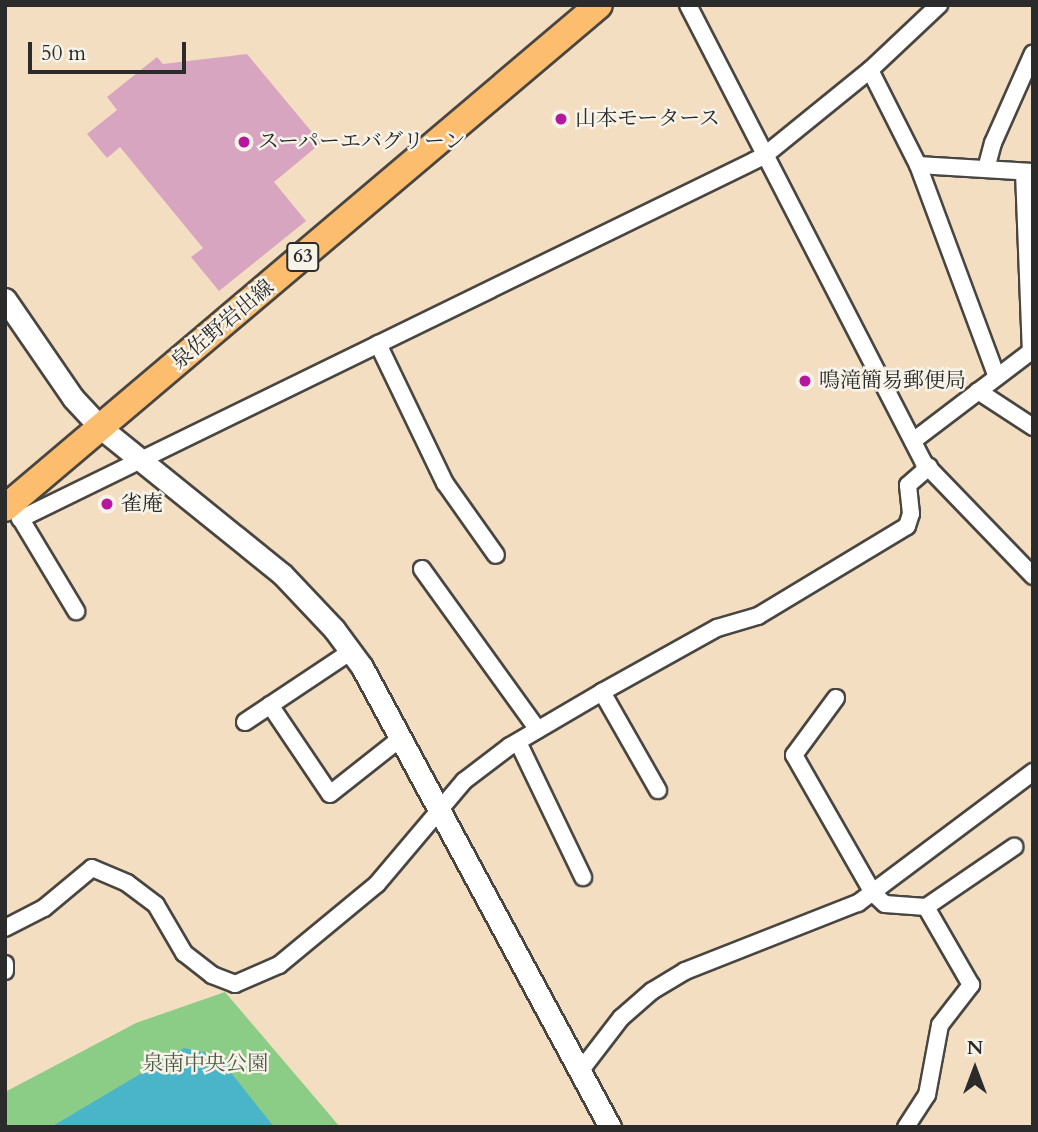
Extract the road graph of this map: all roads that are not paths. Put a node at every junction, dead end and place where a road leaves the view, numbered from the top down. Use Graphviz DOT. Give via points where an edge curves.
graph roads {
  1 [pos="599,5"];
  2 [pos="688,5"];
  3 [pos="939,5"];
  4 [pos="1033,53"];
  5 [pos="870,70"];
  6 [pos="764,156"];
  7 [pos="918,165"];
  8 [pos="986,169"];
  9 [pos="1028,172"];
  10 [pos="5,299"];
  11 [pos="378,344"];
  12 [pos="1032,351"];
  13 [pos="997,377"];
  14 [pos="978,391"];
  15 [pos="1033,427"];
  16 [pos="100,428"];
  17 [pos="913,441"];
  18 [pos="139,463"];
  19 [pos="929,467"];
  20 [pos="12,510"];
  21 [pos="495,555"];
  22 [pos="422,569"];
  23 [pos="1033,576"];
  24 [pos="76,611"];
  25 [pos="351,652"];
  26 [pos="602,692"];
  27 [pos="836,698"];
  28 [pos="270,705"];
  29 [pos="245,722"];
  30 [pos="538,730"];
  31 [pos="401,737"];
  32 [pos="518,742"];
  33 [pos="1033,772"];
  34 [pos="658,790"];
  35 [pos="438,810"];
  36 [pos="1014,847"];
  37 [pos="583,877"];
  38 [pos="873,893"];
  39 [pos="926,907"];
  40 [pos="5,928"];
  41 [pos="5,964"];
  42 [pos="5,971"];
  43 [pos="580,1070"];
  44 [pos="610,1127"];
  45 [pos="906,1127"];
  1 -- 16 [label="main road, 泉佐野岩出線 / 63"];
  2 -- 6 [label="street"];
  3 -- 5 [label="street"];
  4 -- 8 [label="street"];
  5 -- 6 [label="street"];
  5 -- 7 [label="street"];
  6 -- 11 [label="street"];
  6 -- 17 [label="street"];
  7 -- 8 [label="street"];
  7 -- 13 [label="street"];
  8 -- 9 [label="street"];
  9 -- 12 [label="street"];
  10 -- 16 [label="street"];
  11 -- 18 [label="street"];
  11 -- 21 [label="street" via="445,483"];
  12 -- 13 [label="street"];
  13 -- 14 [label="street"];
  14 -- 15 [label="street"];
  14 -- 17 [label="street"];
  16 -- 18 [label="street"];
  16 -- 20 [label="main road, 泉佐野岩出線 / 63"];
  17 -- 19 [label="street"];
  18 -- 20 [label="street"];
  18 -- 25 [label="street" via="282,575"];
  19 -- 23 [label="street"];
  19 -- 26 [label="street" via="908,485 911,514 907,526 758,616 717,628"];
  20 -- 24 [label="street"];
  22 -- 30 [label="street"];
  25 -- 28 [label="street"];
  25 -- 31 [label="street"];
  26 -- 30 [label="street"];
  26 -- 34 [label="street"];
  27 -- 38 [label="street" via="794,755"];
  28 -- 29 [label="street"];
  28 -- 31 [label="street" via="330,793"];
  30 -- 32 [label="street"];
  31 -- 35 [label="street"];
  32 -- 35 [label="street" via="464,781"];
  32 -- 37 [label="street"];
  33 -- 38 [label="street"];
  35 -- 40 [label="street" via="409,850 331,925 279,965 235,984 212,975 184,953 156,905 127,883 92,868 44,908"];
  35 -- 43 [label="street"];
  36 -- 39 [label="street"];
  38 -- 39 [label="street" via="885,904"];
  38 -- 43 [label="street" via="685,971 621,1018"];
  39 -- 45 [label="street" via="971,985 940,1025 927,1095"];
  41 -- 42 [label="street"];
  43 -- 44 [label="street"];
}
